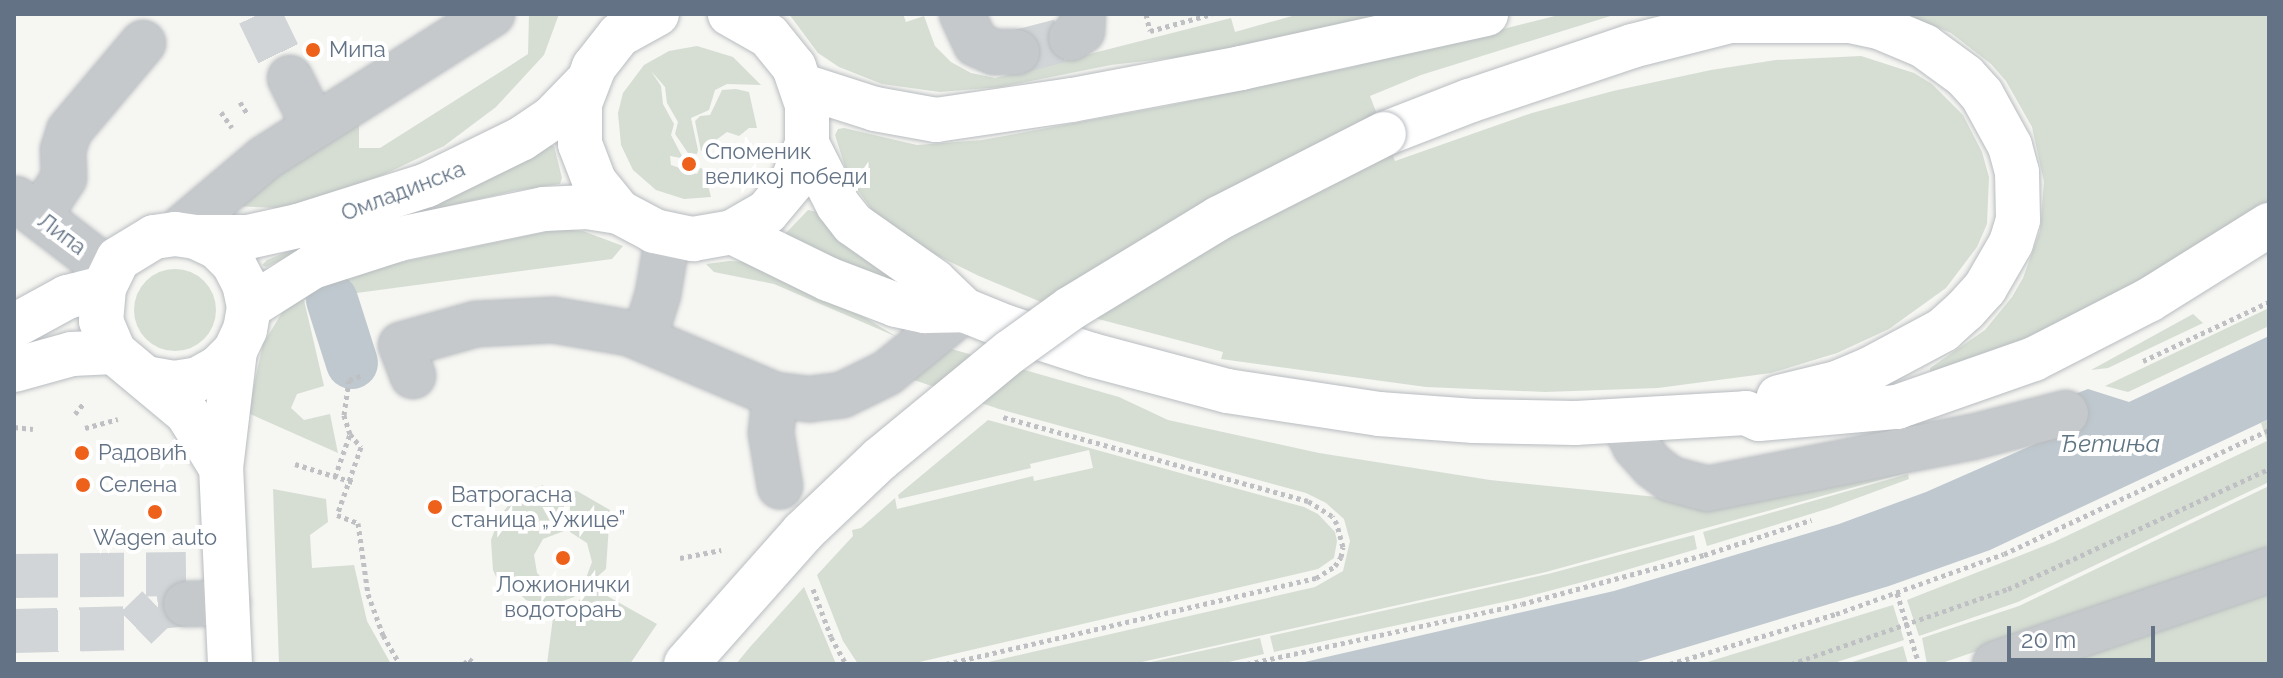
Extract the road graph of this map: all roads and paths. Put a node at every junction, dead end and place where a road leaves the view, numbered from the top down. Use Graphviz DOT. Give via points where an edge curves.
graph roads {
  1 [pos="492,14"];
  2 [pos="612,14"];
  3 [pos="657,14"];
  4 [pos="1146,14"];
  5 [pos="1212,14"];
  6 [pos="1486,14"];
  7 [pos="971,16"];
  8 [pos="1175,16"];
  9 [pos="1744,18"];
  10 [pos="752,20"];
  11 [pos="1177,24"];
  12 [pos="143,43"];
  13 [pos="1017,52"];
  14 [pos="589,76"];
  15 [pos="290,78"];
  16 [pos="803,86"];
  17 [pos="314,126"];
  18 [pos="807,144"];
  19 [pos="26,207"];
  20 [pos="619,212"];
  21 [pos="2269,225"];
  22 [pos="732,232"];
  23 [pos="668,235"];
  24 [pos="186,236"];
  25 [pos="107,280"];
  26 [pos="249,307"];
  27 [pos="964,310"];
  28 [pos="14,326"];
  29 [pos="235,351"];
  30 [pos="114,352"];
  31 [pos="570,352"];
  32 [pos="14,370"];
  33 [pos="151,379"];
  34 [pos="775,395"];
  35 [pos="84,403"];
  36 [pos="1746,413"];
  37 [pos="2066,413"];
  38 [pos="75,414"];
  39 [pos="994,415"];
  40 [pos="118,419"];
  41 [pos="1623,421"];
  42 [pos="14,427"];
  43 [pos="85,428"];
  44 [pos="33,429"];
  45 [pos="2269,430"];
  46 [pos="350,434"];
  47 [pos="295,464"];
  48 [pos="221,468"];
  49 [pos="2269,469"];
  50 [pos="335,477"];
  51 [pos="351,482"];
  52 [pos="780,486"];
  53 [pos="1819,518"];
  54 [pos="730,541"];
  55 [pos="680,558"];
  56 [pos="2269,570"];
  57 [pos="810,581"];
  58 [pos="1897,593"];
  59 [pos="214,607"];
  60 [pos="1908,626"];
  61 [pos="400,664"];
  62 [pos="464,664"];
  63 [pos="476,664"];
  64 [pos="686,664"];
  65 [pos="846,664"];
  66 [pos="946,664"];
  67 [pos="1247,664"];
  68 [pos="1670,664"];
  69 [pos="1791,664"];
  70 [pos="1919,664"];
  71 [pos="1995,664"];
  1 -- 17 [label="street"];
  2 -- 14 [label="main road"];
  3 -- 14 [label="main road, Омладинска" via="619,35"];
  4 -- 11 [label="path" via="1150,31"];
  5 -- 11 [label="path"];
  6 -- 16 [label="main road" via="1241,68 936,120 875,109"];
  7 -- 13 [label="street" via="976,44 984,50"];
  8 -- 11 [label="path"];
  9 -- 36 [label="main road" via="1850,21 1924,46 1965,76 1998,120 2014,159 2018,196 2018,220 2000,266 1943,330 1837,383 1756,403"];
  9 -- 64 [label="main road, bridge" via="1545,74 1384,134 1219,218 1071,308 880,459 803,532"];
  10 -- 16 [label="main road" via="789,59"];
  12 -- 19 [label="street" via="69,131 64,178"];
  14 -- 20 [label="main road" via="578,124 580,144 594,181"];
  14 -- 24 [label="main road, Омладинска" via="552,118 521,139 427,185 248,237"];
  15 -- 17 [label="street"];
  16 -- 18 [label="main road"];
  17 -- 24 [label="street" via="265,158"];
  18 -- 22 [label="main road" via="781,198 751,224"];
  18 -- 27 [label="main road" via="853,224 934,281"];
  19 -- 25 [label="street, Липа"];
  20 -- 23 [label="main road"];
  20 -- 26 [label="main road, Омладинска" via="544,209 399,239 312,267"];
  21 -- 36 [label="main road" via="2149,300 2034,359 1944,393 1858,413 1759,419"];
  22 -- 23 [label="main road" via="693,239"];
  22 -- 27 [label="main road" via="896,305"];
  23 -- 31 [label="street" via="658,294"];
  24 -- 25 [label="main road" via="154,237 134,247"];
  24 -- 26 [label="main road" via="217,247 234,264"];
  25 -- 28 [label="main road"];
  25 -- 30 [label="main road" via="101,321"];
  26 -- 29 [label="main road"];
  27 -- 34 [label="street" via="908,359 860,387 810,399"];
  27 -- 41 [label="main road" via="1092,355 1289,403 1474,421"];
  29 -- 33 [label="main road" via="198,379"];
  29 -- 48 [label="main road"];
  30 -- 32 [label="main road" via="72,354"];
  30 -- 33 [label="main road"];
  31 -- 34 [label="street"];
  31 -- 46 [label="path" via="381,367 349,380 344,415"];
  33 -- 48 [label="main road" via="187,413"];
  34 -- 52 [label="street" via="771,433"];
  35 -- 38 [label="path"];
  36 -- 41 [label="main road"];
  37 -- 41 [label="street" via="1973,437 1707,489 1670,479 1653,466"];
  39 -- 66 [label="path" via="1308,501 1332,516 1343,547 1335,566 1316,578"];
  40 -- 43 [label="path"];
  42 -- 44 [label="path"];
  45 -- 58 [label="path" via="2067,527"];
  46 -- 50 [label="path"];
  46 -- 51 [label="path" via="361,447"];
  47 -- 50 [label="path"];
  48 -- 59 [label="main road"];
  49 -- 60 [label="path" via="2008,589"];
  50 -- 51 [label="path"];
  51 -- 61 [label="path" via="337,515 358,523 368,594"];
  53 -- 67 [label="path" via="1522,604"];
  54 -- 55 [label="path" via="721,551"];
  56 -- 71 [label="street"];
  57 -- 65 [label="path"];
  58 -- 60 [label="path"];
  58 -- 68 [label="path"];
  60 -- 69 [label="path"];
  60 -- 70 [label="path"];
  62 -- 63 [label="path" via="469,659"];
}
